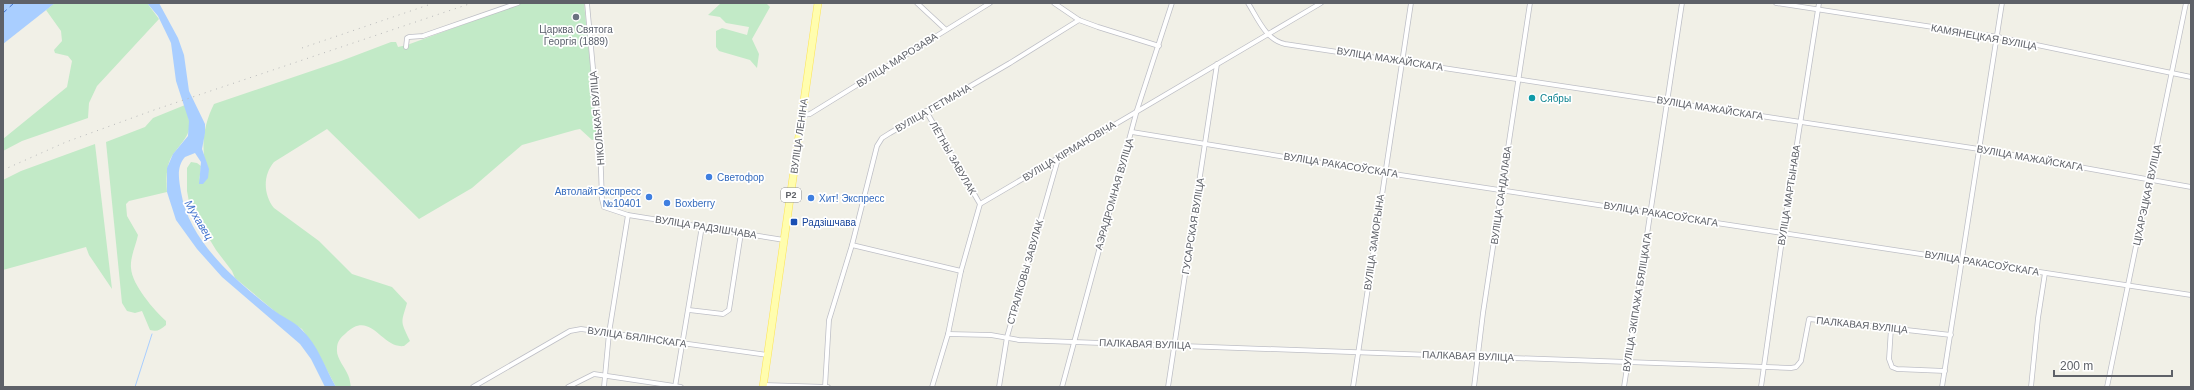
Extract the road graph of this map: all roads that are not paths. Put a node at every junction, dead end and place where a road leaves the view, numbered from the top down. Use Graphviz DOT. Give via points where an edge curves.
graph roads {
  1 [pos="518,3"];
  2 [pos="587,3"];
  3 [pos="818,3"];
  4 [pos="917,3"];
  5 [pos="990,3"];
  6 [pos="1054,3"];
  7 [pos="1172,3"];
  8 [pos="1248,3"];
  9 [pos="1321,3"];
  10 [pos="1412,3"];
  11 [pos="1530,3"];
  12 [pos="1682,3"];
  13 [pos="1776,3"];
  14 [pos="1819,3"];
  15 [pos="2002,3"];
  16 [pos="2186,3"];
  17 [pos="1818,9"];
  18 [pos="1079,20"];
  19 [pos="945,29"];
  20 [pos="1268,34"];
  21 [pos="1998,37"];
  22 [pos="1159,46"];
  23 [pos="406,47"];
  24 [pos="1403,60"];
  25 [pos="1217,64"];
  26 [pos="2172,74"];
  27 [pos="1518,78"];
  28 [pos="2191,78"];
  29 [pos="1668,101"];
  30 [pos="1137,110"];
  31 [pos="926,111"];
  32 [pos="803,115"];
  33 [pos="1801,122"];
  34 [pos="1132,132"];
  35 [pos="1205,144"];
  36 [pos="1980,149"];
  37 [pos="1058,159"];
  38 [pos="1385,172"];
  39 [pos="2150,180"];
  40 [pos="2191,187"];
  41 [pos="1502,190"];
  42 [pos="980,204"];
  43 [pos="1651,212"];
  44 [pos="628,215"];
  45 [pos="702,226"];
  46 [pos="741,233"];
  47 [pos="1782,233"];
  48 [pos="784,240"];
  49 [pos="852,245"];
  50 [pos="1963,259"];
  51 [pos="961,271"];
  52 [pos="2045,273"];
  53 [pos="2128,285"];
  54 [pos="2191,295"];
  55 [pos="689,310"];
  56 [pos="1891,328"];
  57 [pos="610,334"];
  58 [pos="948,334"];
  59 [pos="1951,335"];
  60 [pos="1007,337"];
  61 [pos="1074,342"];
  62 [pos="684,344"];
  63 [pos="1174,344"];
  64 [pos="1358,352"];
  65 [pos="768,355"];
  66 [pos="1477,357"];
  67 [pos="1628,362"];
  68 [pos="1764,366"];
  69 [pos="1945,371"];
  70 [pos="605,376"];
  71 [pos="675,386"];
  72 [pos="763,386"];
  73 [pos="473,387"];
  74 [pos="568,387"];
  75 [pos="604,387"];
  76 [pos="682,387"];
  77 [pos="826,387"];
  78 [pos="932,387"];
  79 [pos="999,387"];
  80 [pos="1062,387"];
  81 [pos="1168,387"];
  82 [pos="1354,387"];
  83 [pos="1474,387"];
  84 [pos="1624,387"];
  85 [pos="1761,387"];
  86 [pos="1942,387"];
  87 [pos="2032,387"];
  88 [pos="2107,387"];
  1 -- 23 [label="street" via="423,36 409,37"];
  2 -- 44 [label="street, НІКОЛЬКАЯ ВУЛІЦА" via="600,145 602,199 604,207 608,210"];
  3 -- 32 [label="main road, ВУЛІЦА ЛЕНІНА / Р2"];
  4 -- 19 [label="street"];
  5 -- 19 [label="street, ВУЛІЦА МАРОЗАВА"];
  6 -- 18 [label="street"];
  7 -- 22 [label="street, АЭРАДРОМНАЯ ВУЛІЦА"];
  8 -- 20 [label="street, ВУЛІЦА МАЖАЙСКАГА"];
  9 -- 20 [label="street, ВУЛІЦА КІРМАНОВІЧА"];
  10 -- 24 [label="street, ВУЛІЦА ЗАМОРЫНА"];
  11 -- 27 [label="street, ВУЛІЦА САНДАЛАВА"];
  12 -- 29 [label="street, ВУЛІЦА ЭКІПАЖА БЯЛІЦКАГА"];
  13 -- 17 [label="street, КАМЯНЕЦКАЯ ВУЛІЦА"];
  14 -- 17 [label="street, ВУЛІЦА МАРТЫНАВА"];
  15 -- 21 [label="street"];
  16 -- 26 [label="street, ЦІХАРЭЦКАЯ ВУЛІЦА"];
  17 -- 21 [label="street, КАМЯНЕЦКАЯ ВУЛІЦА"];
  17 -- 33 [label="street, ВУЛІЦА МАРТЫНАВА"];
  18 -- 22 [label="street"];
  18 -- 31 [label="street, ВУЛІЦА ГЕТМАНА"];
  19 -- 32 [label="street, ВУЛІЦА МАРОЗАВА" via="810,114"];
  20 -- 24 [label="street, ВУЛІЦА МАЖАЙСКАГА" via="1279,42"];
  20 -- 25 [label="street, ВУЛІЦА КІРМАНОВІЧА"];
  21 -- 26 [label="street, КАМЯНЕЦКАЯ ВУЛІЦА"];
  21 -- 36 [label="street"];
  22 -- 30 [label="street, АЭРАДРОМНАЯ ВУЛІЦА"];
  24 -- 27 [label="street, ВУЛІЦА МАЖАЙСКАГА"];
  24 -- 38 [label="street, ВУЛІЦА ЗАМОРЫНА"];
  25 -- 30 [label="street, ВУЛІЦА КІРМАНОВІЧА"];
  25 -- 35 [label="street, ГУСАРСКАЯ ВУЛІЦА"];
  26 -- 28 [label="street, КАМЯНЕЦКАЯ ВУЛІЦА"];
  26 -- 39 [label="street, ЦІХАРЭЦКАЯ ВУЛІЦА"];
  27 -- 29 [label="street, ВУЛІЦА МАЖАЙСКАГА"];
  27 -- 41 [label="street, ВУЛІЦА САНДАЛАВА"];
  29 -- 33 [label="street, ВУЛІЦА МАЖАЙСКАГА"];
  29 -- 43 [label="street, ВУЛІЦА ЭКІПАЖА БЯЛІЦКАГА"];
  30 -- 34 [label="street, АЭРАДРОМНАЯ ВУЛІЦА"];
  30 -- 37 [label="street, ВУЛІЦА КІРМАНОВІЧА"];
  31 -- 42 [label="street, ЛЁТНЫ ЗАВУЛАК"];
  31 -- 49 [label="street, ВУЛІЦА ГЕТМАНА" via="882,138 877,146"];
  32 -- 48 [label="main road, ВУЛІЦА ЛЕНІНА / Р2"];
  33 -- 36 [label="street, ВУЛІЦА МАЖАЙСКАГА"];
  33 -- 47 [label="street, ВУЛІЦА МАРТЫНАВА"];
  34 -- 35 [label="street, ВУЛІЦА РАКАСОЎСКАГА"];
  34 -- 61 [label="street, АЭРАДРОМНАЯ ВУЛІЦА"];
  35 -- 38 [label="street, ВУЛІЦА РАКАСОЎСКАГА"];
  35 -- 63 [label="street, ГУСАРСКАЯ ВУЛІЦА"];
  36 -- 39 [label="street, ВУЛІЦА МАЖАЙСКАГА"];
  36 -- 50 [label="street"];
  37 -- 42 [label="street, ВУЛІЦА КІРМАНОВІЧА"];
  37 -- 60 [label="street, СТРАЛКОВЫ ЗАВУЛАК"];
  38 -- 41 [label="street, ВУЛІЦА РАКАСОЎСКАГА"];
  38 -- 64 [label="street, ВУЛІЦА ЗАМОРЫНА"];
  39 -- 40 [label="street, ВУЛІЦА МАЖАЙСКАГА"];
  39 -- 53 [label="street, ЦІХАРЭЦКАЯ ВУЛІЦА"];
  41 -- 43 [label="street, ВУЛІЦА РАКАСОЎСКАГА"];
  41 -- 66 [label="street, ВУЛІЦА САНДАЛАВА"];
  42 -- 51 [label="street"];
  43 -- 47 [label="street, ВУЛІЦА РАКАСОЎСКАГА"];
  43 -- 67 [label="street, ВУЛІЦА ЭКІПАЖА БЯЛІЦКАГА"];
  44 -- 45 [label="street, ВУЛІЦА РАДЗІШЧАВА"];
  44 -- 57 [label="street"];
  45 -- 46 [label="street, ВУЛІЦА РАДЗІШЧАВА"];
  45 -- 55 [label="street"];
  46 -- 48 [label="street, ВУЛІЦА РАДЗІШЧАВА"];
  46 -- 55 [label="street" via="729,310 723,314"];
  47 -- 50 [label="street, ВУЛІЦА РАКАСОЎСКАГА"];
  47 -- 68 [label="street, ВУЛІЦА МАРТЫНАВА"];
  48 -- 65 [label="main road, ВУЛІЦА ЛЕНІНА / Р2"];
  49 -- 51 [label="street"];
  49 -- 77 [label="street, ВУЛІЦА ГЕТМАНА" via="829,320"];
  50 -- 52 [label="street, ВУЛІЦА РАКАСОЎСКАГА"];
  50 -- 59 [label="street"];
  51 -- 58 [label="street"];
  52 -- 53 [label="street, ВУЛІЦА РАКАСОЎСКАГА"];
  52 -- 87 [label="street"];
  53 -- 54 [label="street, ВУЛІЦА РАКАСОЎСКАГА"];
  53 -- 88 [label="street, ЦІХАРЭЦКАЯ ВУЛІЦА"];
  55 -- 62 [label="street"];
  56 -- 59 [label="street, ПАЛКАВАЯ ВУЛІЦА"];
  56 -- 68 [label="street, ПАЛКАВАЯ ВУЛІЦА" via="1809,319 1799,365 1791,368"];
  56 -- 69 [label="street" via="1889,359 1892,367"];
  57 -- 62 [label="street, ВУЛІЦА БЯЛІНСКАГА"];
  57 -- 70 [label="street"];
  57 -- 73 [label="street, ВУЛІЦА БЯЛІНСКАГА" via="581,329 570,331"];
  58 -- 60 [label="street, ПАЛКАВАЯ ВУЛІЦА"];
  58 -- 78 [label="street"];
  59 -- 69 [label="street"];
  60 -- 61 [label="street, ПАЛКАВАЯ ВУЛІЦА" via="1019,340"];
  60 -- 79 [label="street, СТРАЛКОВЫ ЗАВУЛАК"];
  61 -- 63 [label="street, ПАЛКАВАЯ ВУЛІЦА"];
  61 -- 80 [label="street, АЭРАДРОМНАЯ ВУЛІЦА"];
  62 -- 65 [label="street, ВУЛІЦА БЯЛІНСКАГА"];
  62 -- 71 [label="street"];
  63 -- 64 [label="street, ПАЛКАВАЯ ВУЛІЦА"];
  63 -- 81 [label="street, ГУСАРСКАЯ ВУЛІЦА"];
  64 -- 66 [label="street, ПАЛКАВАЯ ВУЛІЦА"];
  64 -- 82 [label="street, ВУЛІЦА ЗАМОРЫНА"];
  65 -- 72 [label="main road, ВУЛІЦА ЛЕНІНА / Р2"];
  66 -- 67 [label="street, ПАЛКАВАЯ ВУЛІЦА"];
  66 -- 83 [label="street, ВУЛІЦА САНДАЛАВА"];
  67 -- 68 [label="street, ПАЛКАВАЯ ВУЛІЦА"];
  67 -- 84 [label="street, ВУЛІЦА ЭКІПАЖА БЯЛІЦКАГА"];
  68 -- 85 [label="street, ВУЛІЦА МАРТЫНАВА"];
  69 -- 86 [label="street"];
  70 -- 71 [label="street"];
  70 -- 74 [label="street" via="590,375"];
  70 -- 75 [label="street"];
  71 -- 76 [label="street"];
  72 -- 77 [label="street"];
}
